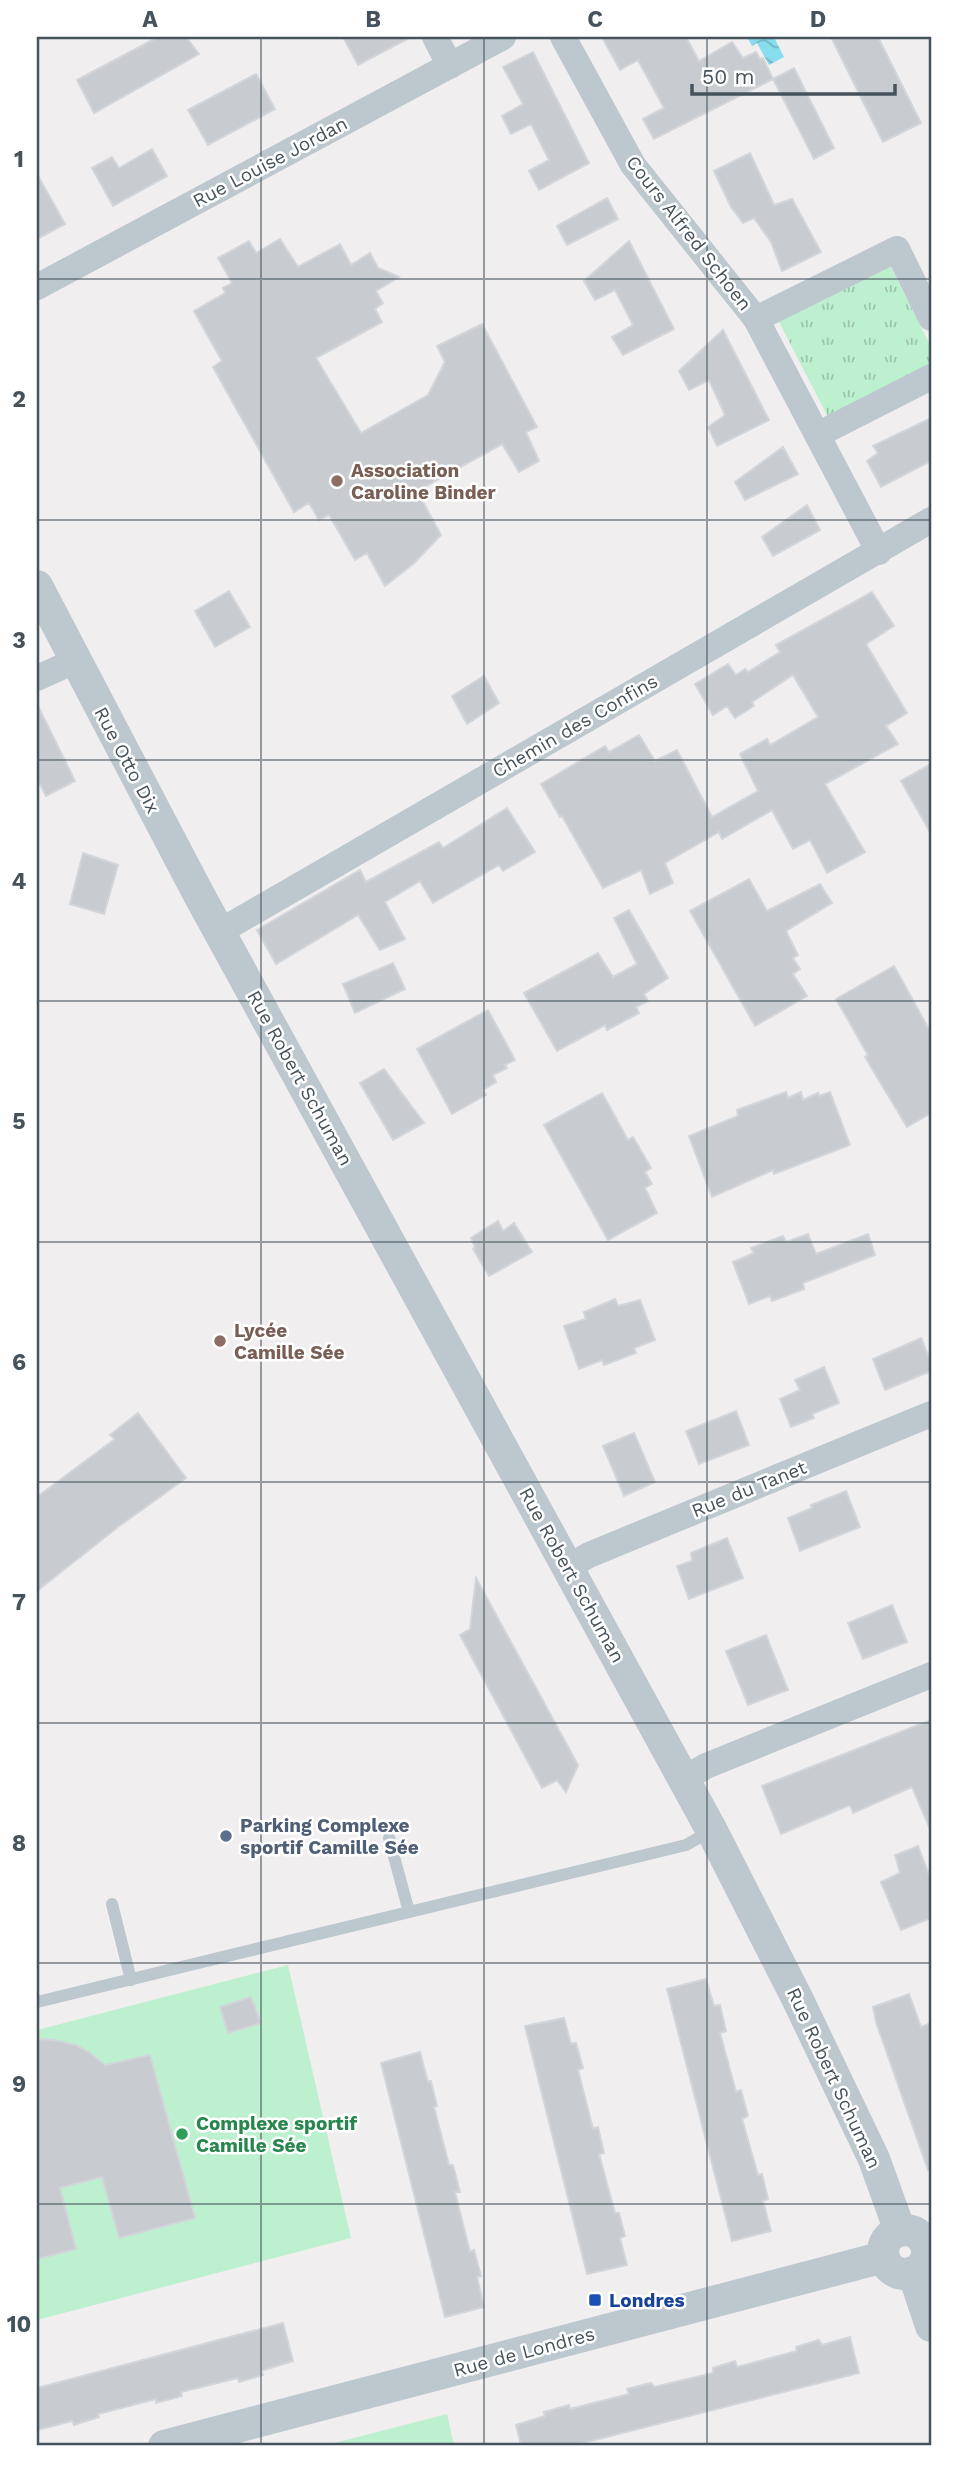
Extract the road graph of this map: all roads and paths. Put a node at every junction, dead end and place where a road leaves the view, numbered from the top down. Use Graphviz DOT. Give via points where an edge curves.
graph roads {
  1 [pos="435,37"];
  2 [pos="503,37"];
  3 [pos="563,37"];
  4 [pos="450,66"];
  5 [pos="37,287"];
  6 [pos="931,318"];
  7 [pos="756,319"];
  8 [pos="931,377"];
  9 [pos="817,435"];
  10 [pos="931,520"];
  11 [pos="878,552"];
  12 [pos="37,586"];
  13 [pos="75,660"];
  14 [pos="37,678"];
  15 [pos="219,932"];
  16 [pos="931,1415"];
  17 [pos="568,1567"];
  18 [pos="931,1675"];
  19 [pos="684,1779"];
  20 [pos="712,1831"];
  21 [pos="389,1838"];
  22 [pos="112,1904"];
  23 [pos="409,1912"];
  24 [pos="131,1980"];
  25 [pos="37,2002"];
  26 [pos="911,2250"];
  27 [pos="931,2326"];
  28 [pos="164,2446"];
  1 -- 4 [label="street"];
  2 -- 4 [label="street, Rue Louise Jordan"];
  3 -- 7 [label="street, Cours Alfred Schoen" via="633,165"];
  4 -- 5 [label="street, Rue Louise Jordan"];
  6 -- 7 [label="street, Cours Alfred Schoen" via="897,249"];
  7 -- 9 [label="street, Cours Alfred Schoen"];
  8 -- 9 [label="street"];
  9 -- 11 [label="street, Cours Alfred Schoen"];
  10 -- 11 [label="street, Chemin des Confins"];
  11 -- 15 [label="street, Chemin des Confins"];
  12 -- 13 [label="street, Rue Otto Dix"];
  13 -- 14 [label="street"];
  13 -- 15 [label="street, Rue Otto Dix"];
  15 -- 17 [label="street, Rue Robert Schuman"];
  16 -- 17 [label="street, Rue du Tanet"];
  17 -- 19 [label="street, Rue Robert Schuman"];
  18 -- 19 [label="street"];
  19 -- 20 [label="street, Rue Robert Schuman"];
  20 -- 23 [label="lane" via="686,1845"];
  20 -- 26 [label="street, Rue Robert Schuman" via="874,2159"];
  21 -- 23 [label="lane"];
  22 -- 24 [label="lane"];
  23 -- 24 [label="lane"];
  24 -- 25 [label="lane"];
  26 -- 27 [label="street, Rue Robert Schuman"];
  26 -- 28 [label="street, Rue de Londres"];
}
